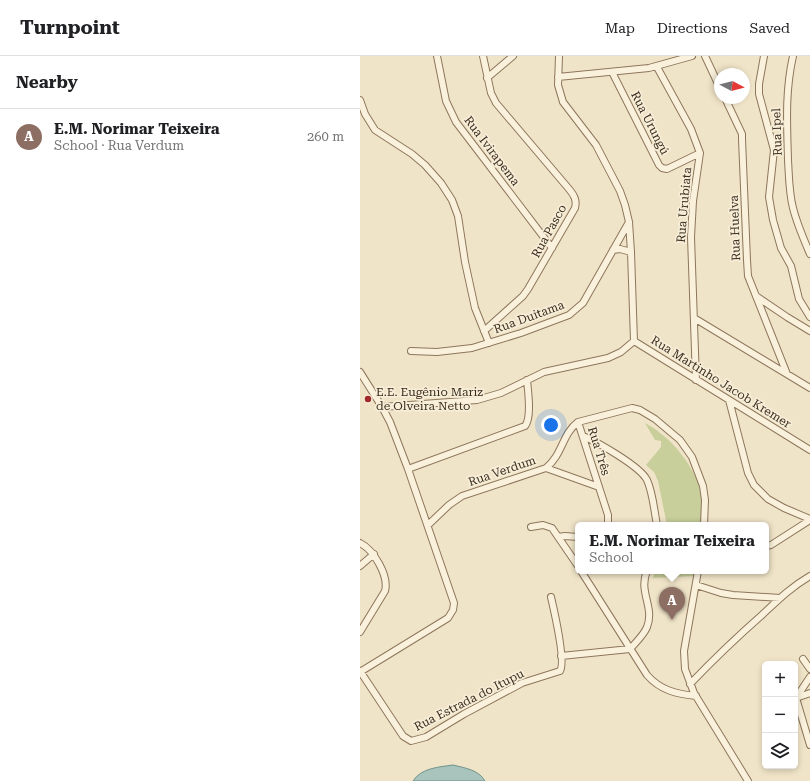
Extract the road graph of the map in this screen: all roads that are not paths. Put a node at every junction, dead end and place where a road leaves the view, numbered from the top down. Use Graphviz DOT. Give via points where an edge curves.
graph roads {
  1 [pos="437,56"];
  2 [pos="483,56"];
  3 [pos="513,56"];
  4 [pos="559,56"];
  5 [pos="692,56"];
  6 [pos="705,56"];
  7 [pos="764,56"];
  8 [pos="794,56"];
  9 [pos="657,66"];
  10 [pos="612,72"];
  11 [pos="714,75"];
  12 [pos="558,77"];
  13 [pos="488,78"];
  14 [pos="360,100"];
  15 [pos="728,104"];
  16 [pos="700,153"];
  17 [pos="629,222"];
  18 [pos="552,248"];
  19 [pos="613,250"];
  20 [pos="631,252"];
  21 [pos="810,254"];
  22 [pos="755,295"];
  23 [pos="810,317"];
  24 [pos="694,318"];
  25 [pos="484,331"];
  26 [pos="810,331"];
  27 [pos="634,341"];
  28 [pos="489,343"];
  29 [pos="411,351"];
  30 [pos="360,372"];
  31 [pos="787,374"];
  32 [pos="527,380"];
  33 [pos="696,380"];
  34 [pos="810,388"];
  35 [pos="729,400"];
  36 [pos="382,407"];
  37 [pos="578,422"];
  38 [pos="583,436"];
  39 [pos="810,450"];
  40 [pos="546,468"];
  41 [pos="408,469"];
  42 [pos="599,487"];
  43 [pos="810,520"];
  44 [pos="608,522"];
  45 [pos="656,522"];
  46 [pos="704,522"];
  47 [pos="428,525"];
  48 [pos="531,527"];
  49 [pos="558,537"];
  50 [pos="575,537"];
  51 [pos="360,543"];
  52 [pos="769,545"];
  53 [pos="374,554"];
  54 [pos="575,562"];
  55 [pos="360,566"];
  56 [pos="583,574"];
  57 [pos="646,574"];
  58 [pos="698,574"];
  59 [pos="810,576"];
  60 [pos="696,585"];
  61 [pos="551,597"];
  62 [pos="780,598"];
  63 [pos="360,632"];
  64 [pos="630,649"];
  65 [pos="562,656"];
  66 [pos="803,659"];
  67 [pos="810,669"];
  68 [pos="360,671"];
  69 [pos="810,677"];
  70 [pos="690,684"];
  71 [pos="810,693"];
  72 [pos="696,696"];
  73 [pos="797,697"];
  74 [pos="798,697"];
  75 [pos="798,705"];
  76 [pos="810,745"];
  77 [pos="748,781"];
  1 -- 18 [label="street, Rua Ivirapema" via="446,101 456,122"];
  2 -- 13 [label="street"];
  3 -- 13 [label="street"];
  4 -- 12 [label="street, Rua Martinho Jacob Kremer"];
  5 -- 9 [label="street"];
  6 -- 11 [label="street"];
  7 -- 23 [label="street" via="759,94 774,150 769,197 773,220 781,248 791,266 799,299"];
  8 -- 21 [label="street, Rua Ipel" via="788,78 790,188 793,208"];
  9 -- 10 [label="street"];
  9 -- 16 [label="street, Rua Urubiata" via="691,129"];
  10 -- 12 [label="street"];
  10 -- 16 [label="street, Rua Urungú" via="662,168"];
  12 -- 17 [label="street, Rua Martinho Jacob Kremer" via="563,102 605,160 620,192"];
  13 -- 18 [label="street, Rua Pasco" via="496,102 576,200 575,208"];
  14 -- 25 [label="street" via="375,130 425,165 452,200 458,216 475,308"];
  15 -- 22 [label="street, Rua Huelva" via="742,134 747,268"];
  16 -- 24 [label="street, Rua Urubiata" via="691,224"];
  17 -- 19 [label="street, Rua Duitama"];
  17 -- 20 [label="street, Rua Martinho Jacob Kremer"];
  18 -- 25 [label="street, Rua Pasco" via="526,292"];
  19 -- 20 [label="street"];
  19 -- 28 [label="street, Rua Duitama" via="583,303 576,310 562,318"];
  20 -- 27 [label="street, Rua Martinho Jacob Kremer"];
  22 -- 26 [label="street"];
  22 -- 31 [label="street, Rua Huelva"];
  24 -- 31 [label="street"];
  24 -- 33 [label="street, Rua Urubiata"];
  25 -- 28 [label="street"];
  27 -- 32 [label="street" via="621,352 608,358 544,372"];
  27 -- 33 [label="street, Rua Martinho Jacob Kremer"];
  28 -- 29 [label="street, Rua Duitama" via="452,351"];
  30 -- 36 [label="street"];
  31 -- 34 [label="street"];
  32 -- 36 [label="street" via="501,393 477,400"];
  32 -- 41 [label="street" via="529,417 525,426"];
  33 -- 35 [label="street, Rua Martinho Jacob Kremer"];
  35 -- 39 [label="street, Rua Martinho Jacob Kremer"];
  35 -- 43 [label="street" via="748,473 754,485 768,499"];
  36 -- 41 [label="street"];
  37 -- 38 [label="street, Rua Três"];
  37 -- 40 [label="street, Rua Verdum" via="571,427 556,458"];
  37 -- 46 [label="street" via="632,408 655,419 680,440 692,457 703,486"];
  38 -- 42 [label="street, Rua Três"];
  38 -- 45 [label="street" via="601,444 646,478"];
  40 -- 42 [label="street"];
  40 -- 47 [label="street, Rua Verdum" via="462,496"];
  41 -- 47 [label="street"];
  42 -- 44 [label="street, Rua Três"];
  43 -- 52 [label="street"];
  47 -- 68 [label="street" via="453,596 453,610 448,618"];
  48 -- 49 [label="street" via="550,526"];
  49 -- 50 [label="street"];
  49 -- 54 [label="street"];
  51 -- 53 [label="street"];
  53 -- 55 [label="street"];
  53 -- 63 [label="street" via="386,580 386,586"];
  56 -- 64 [label="street"];
  57 -- 64 [label="street" via="643,583 649,621 643,635"];
  58 -- 60 [label="street"];
  59 -- 62 [label="street" via="794,585"];
  60 -- 62 [label="street" via="733,595"];
  60 -- 70 [label="street" via="684,651 685,669"];
  61 -- 65 [label="street"];
  62 -- 70 [label="street"];
  64 -- 65 [label="street"];
  64 -- 72 [label="street" via="646,675 656,684 672,692"];
  65 -- 68 [label="street, Rua Estrada do Itupu" via="560,671 522,683 426,737 411,741 403,736"];
  66 -- 67 [label="street"];
  69 -- 73 [label="street"];
  70 -- 72 [label="street"];
  71 -- 74 [label="street"];
  72 -- 77 [label="street"];
  75 -- 76 [label="street"];
}
